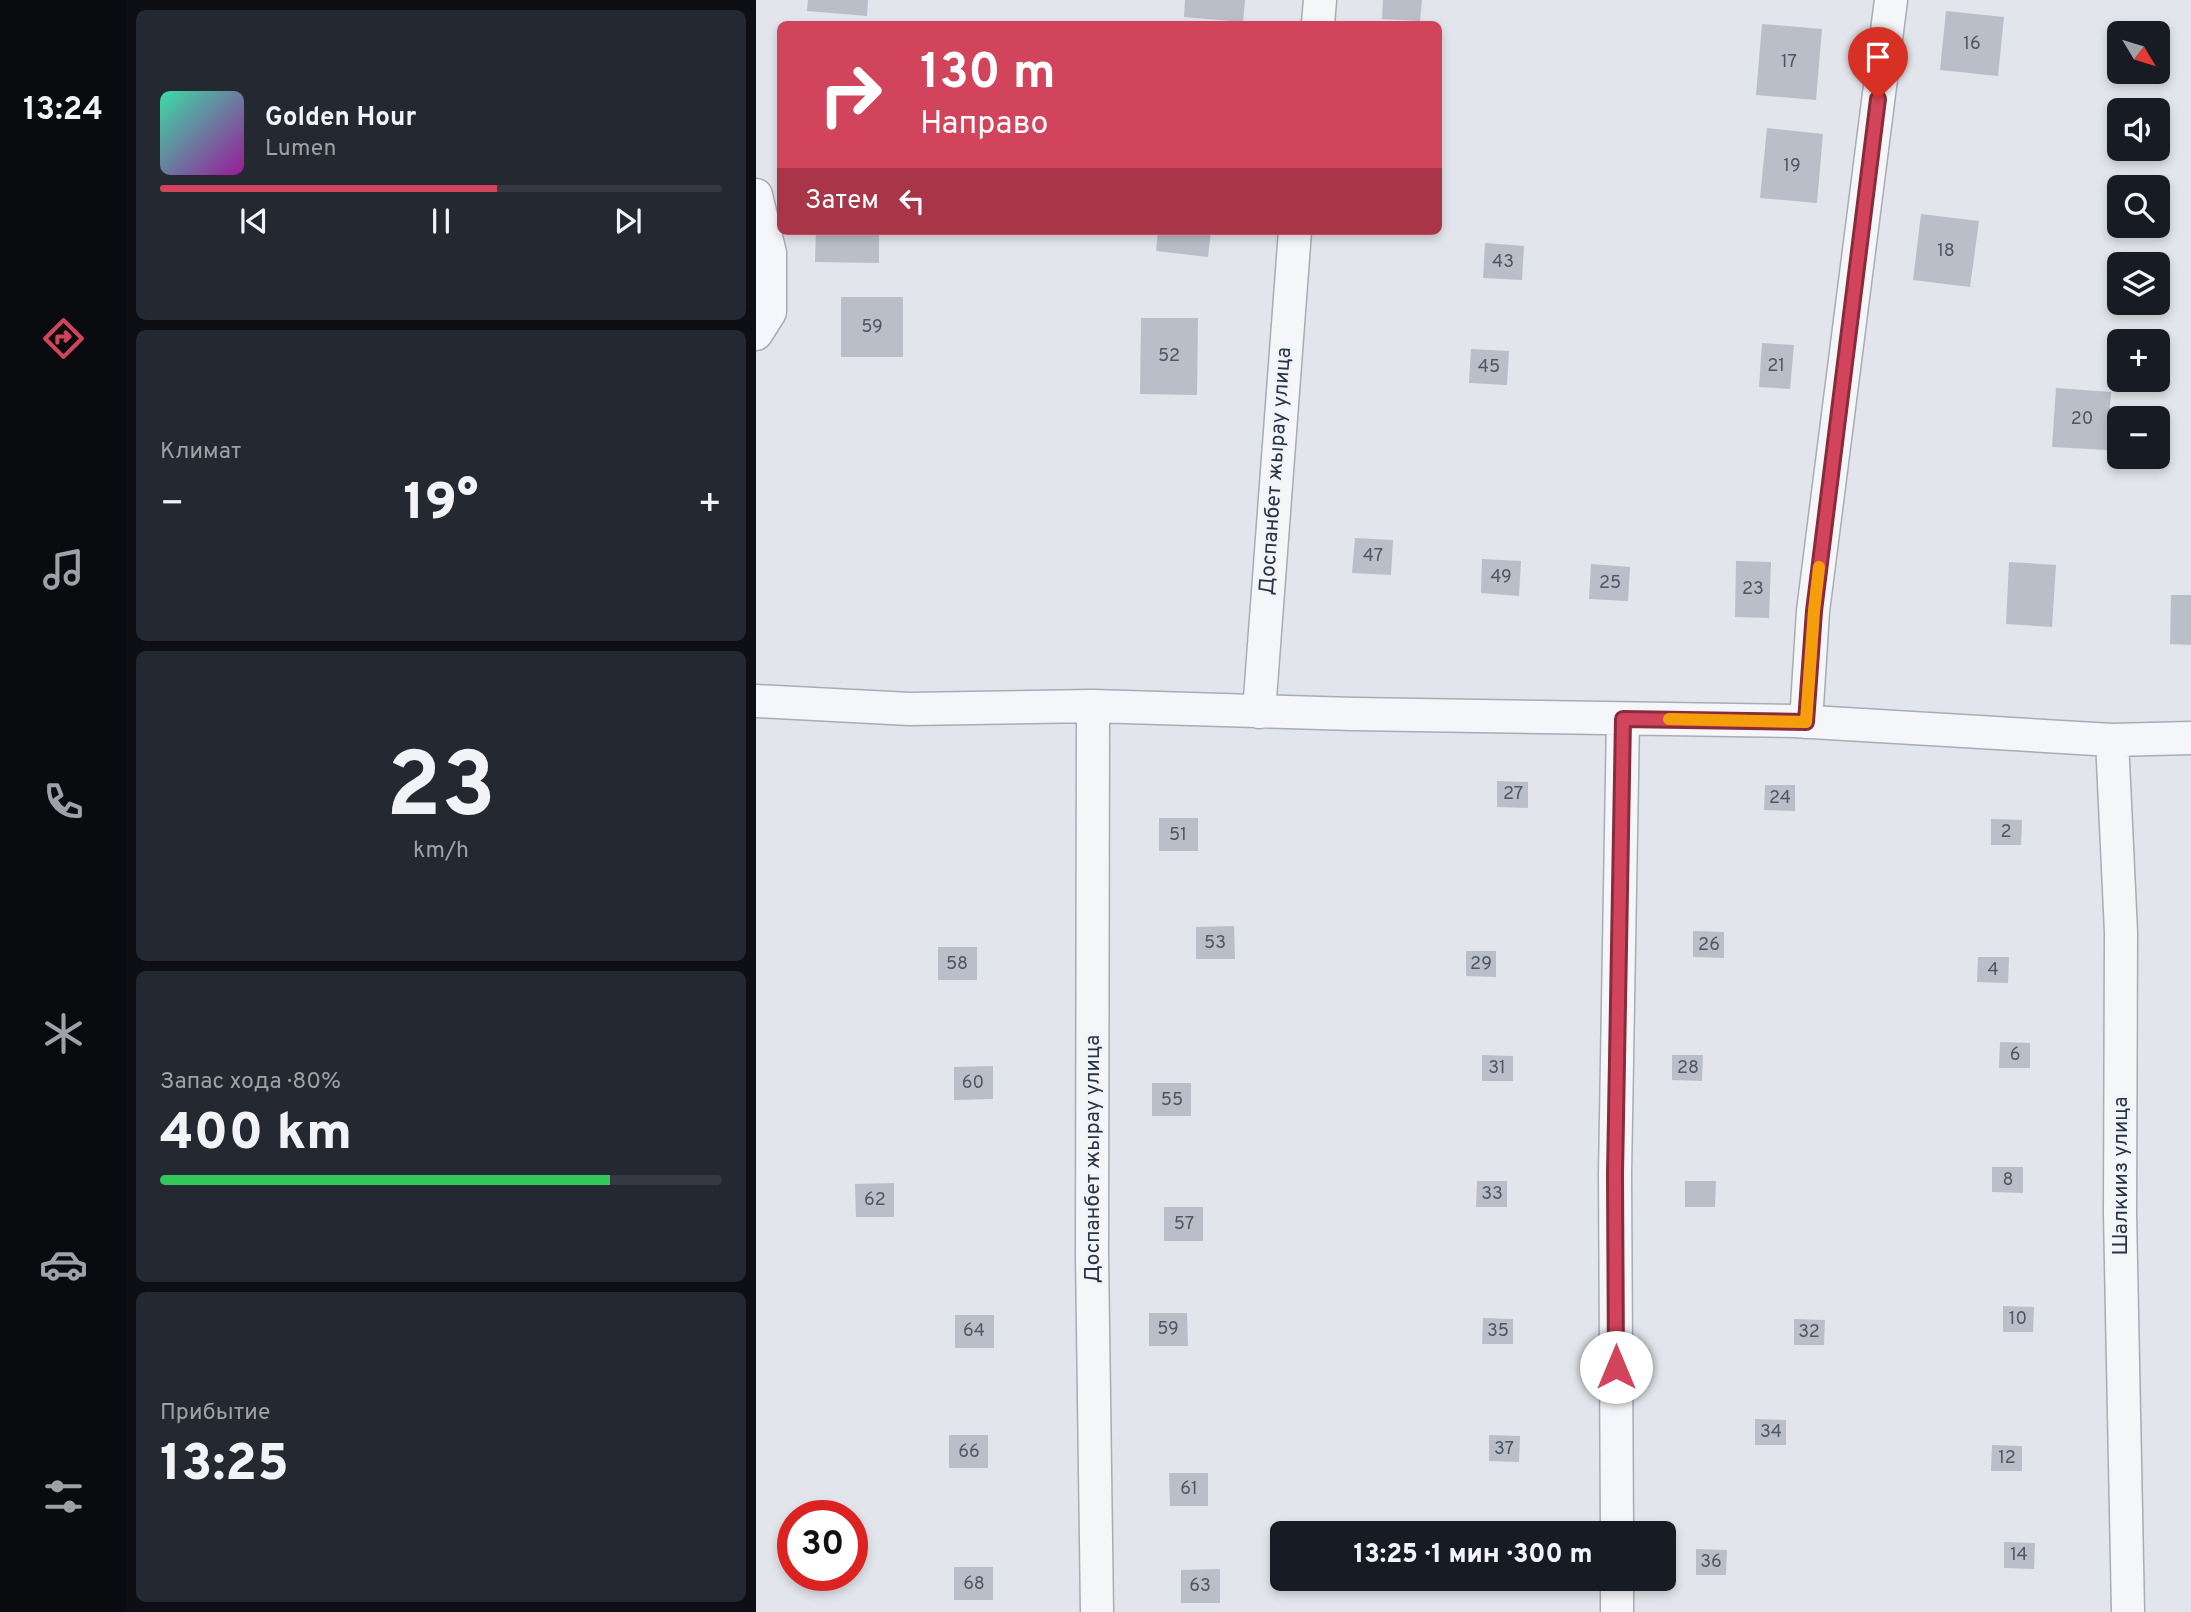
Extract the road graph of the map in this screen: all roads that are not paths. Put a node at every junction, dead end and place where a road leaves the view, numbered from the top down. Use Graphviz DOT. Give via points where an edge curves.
graph roads {
  1 [pos="1320,0"];
  2 [pos="1891,0"];
  3 [pos="1318,21"];
  4 [pos="756,195"];
  5 [pos="1295,235"];
  6 [pos="756,334"];
  7 [pos="756,701"];
  8 [pos="1093,706"];
  9 [pos="1259,712"];
  10 [pos="1623,719"];
  11 [pos="1806,722"];
  12 [pos="2191,738"];
  13 [pos="2112,740"];
  14 [pos="1617,1521"];
  15 [pos="1617,1591"];
  16 [pos="1097,1612"];
  17 [pos="1617,1612"];
  18 [pos="2128,1612"];
  1 -- 3 [label="street"];
  2 -- 11 [label="street" via="1815,597"];
  4 -- 6 [label="street" via="770,253 770,312"];
  5 -- 9 [label="street, Доспанбет жырау улица"];
  7 -- 8 [label="street" via="910,709"];
  8 -- 9 [label="street"];
  8 -- 16 [label="street, Доспанбет жырау улица"];
  9 -- 10 [label="street"];
  10 -- 11 [label="street"];
  10 -- 14 [label="street" via="1615,1174"];
  11 -- 13 [label="street"];
  12 -- 13 [label="street"];
  13 -- 18 [label="street, Шалкииз улица" via="2121,932 2120,1213"];
  15 -- 17 [label="street"];
}
